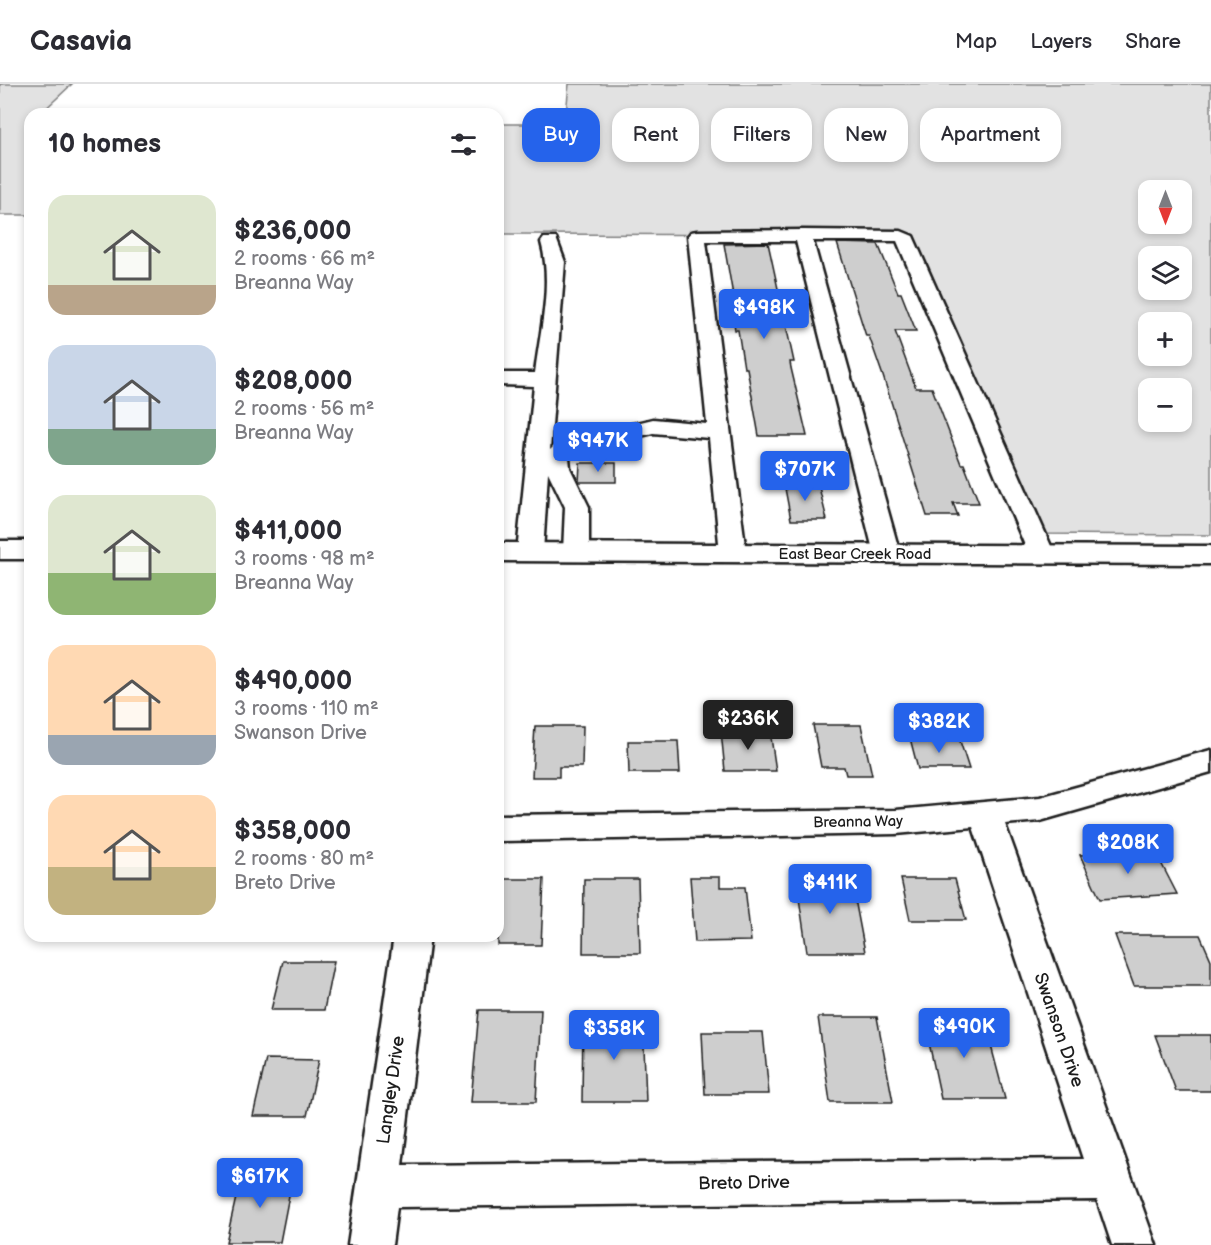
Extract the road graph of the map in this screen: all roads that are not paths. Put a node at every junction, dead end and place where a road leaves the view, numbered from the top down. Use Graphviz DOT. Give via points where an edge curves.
graph roads {
  1 [pos="803,235"];
  2 [pos="550,242"];
  3 [pos="504,379"];
  4 [pos="545,380"];
  5 [pos="718,432"];
  6 [pos="0,550"];
  7 [pos="24,550"];
  8 [pos="504,552"];
  9 [pos="530,552"];
  10 [pos="576,552"];
  11 [pos="733,553"];
  12 [pos="887,554"];
  13 [pos="1042,555"];
  14 [pos="1211,555"];
  15 [pos="1211,761"];
  16 [pos="985,814"];
  17 [pos="504,828"];
  18 [pos="411,942"];
  19 [pos="1111,1179"];
  20 [pos="378,1186"];
  21 [pos="370,1245"];
  22 [pos="1134,1245"];
  1 -- 5 [label="street" via="697,236"];
  1 -- 12 [label="street"];
  1 -- 13 [label="street" via="901,236 907,240"];
  2 -- 4 [label="street" via="556,279"];
  3 -- 4 [label="street"];
  4 -- 9 [label="street"];
  5 -- 10 [label="street" via="653,426 566,447 557,456 558,468 577,507"];
  5 -- 11 [label="street"];
  6 -- 7 [label="main road"];
  8 -- 9 [label="main road, East Bear Creek Road"];
  9 -- 10 [label="main road, East Bear Creek Road"];
  10 -- 11 [label="main road, East Bear Creek Road"];
  11 -- 12 [label="main road, East Bear Creek Road"];
  12 -- 13 [label="main road, East Bear Creek Road"];
  13 -- 14 [label="main road, East Bear Creek Road"];
  15 -- 16 [label="street, Breanna Way" via="1040,809"];
  16 -- 17 [label="street, Breanna Way" via="896,822"];
  16 -- 19 [label="street, Swanson Drive"];
  18 -- 20 [label="street, Langley Drive"];
  19 -- 20 [label="street, Breto Drive"];
  19 -- 22 [label="street, Swanson Drive"];
  20 -- 21 [label="street, Langley Drive"];
}
